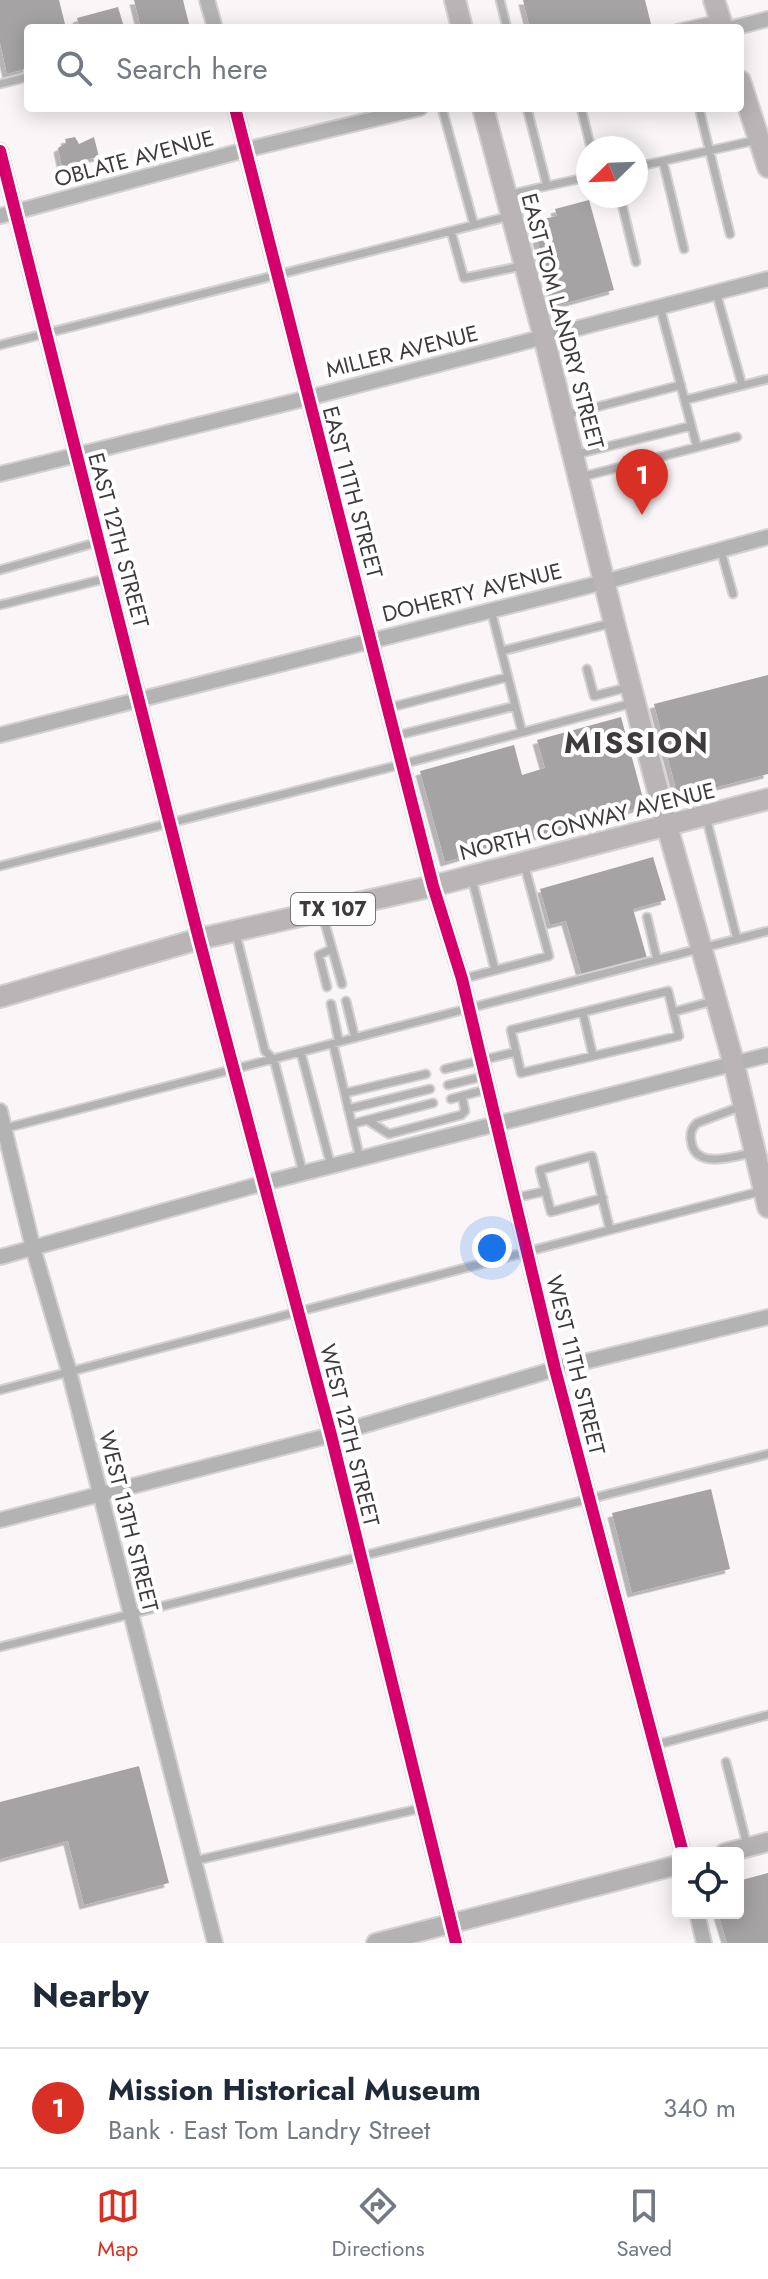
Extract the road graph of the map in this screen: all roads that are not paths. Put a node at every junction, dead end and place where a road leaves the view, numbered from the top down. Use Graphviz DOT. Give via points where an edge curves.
graph roads {
  1 [pos="207,0"];
  2 [pos="455,0"];
  3 [pos="500,0"];
  4 [pos="723,19"];
  5 [pos="768,19"];
  6 [pos="214,24"];
  7 [pos="461,24"];
  8 [pos="506,24"];
  9 [pos="698,24"];
  10 [pos="24,78"];
  11 [pos="0,84"];
  12 [pos="744,93"];
  13 [pos="236,112"];
  14 [pos="403,112"];
  15 [pos="443,112"];
  16 [pos="484,112"];
  17 [pos="528,112"];
  18 [pos="582,112"];
  19 [pos="700,112"];
  20 [pos="588,136"];
  21 [pos="759,139"];
  22 [pos="245,150"];
  23 [pos="709,150"];
  24 [pos="0,151"];
  25 [pos="663,161"];
  26 [pos="648,164"];
  27 [pos="768,167"];
  28 [pos="576,180"];
  29 [pos="547,186"];
  30 [pos="506,196"];
  31 [pos="623,208"];
  32 [pos="16,212"];
  33 [pos="0,216"];
  34 [pos="512,216"];
  35 [pos="474,225"];
  36 [pos="451,231"];
  37 [pos="730,234"];
  38 [pos="684,249"];
  39 [pos="636,262"];
  40 [pos="525,266"];
  41 [pos="278,274"];
  42 [pos="768,279"];
  43 [pos="716,292"];
  44 [pos="660,307"];
  45 [pos="46,334"];
  46 [pos="544,337"];
  47 [pos="0,345"];
  48 [pos="768,379"];
  49 [pos="681,385"];
  50 [pos="742,385"];
  51 [pos="308,398"];
  52 [pos="685,400"];
  53 [pos="564,416"];
  54 [pos="691,426"];
  55 [pos="737,437"];
  56 [pos="697,447"];
  57 [pos="75,453"];
  58 [pos="573,455"];
  59 [pos="0,474"];
  60 [pos="579,477"];
  61 [pos="768,537"];
  62 [pos="98,542"];
  63 [pos="720,549"];
  64 [pos="0,570"];
  65 [pos="108,578"];
  66 [pos="604,582"];
  67 [pos="733,594"];
  68 [pos="0,605"];
  69 [pos="491,609"];
  70 [pos="614,622"];
  71 [pos="371,640"];
  72 [pos="502,651"];
  73 [pos="587,669"];
  74 [pos="508,677"];
  75 [pos="633,695"];
  76 [pos="139,698"];
  77 [pos="515,706"];
  78 [pos="388,708"];
  79 [pos="522,732"];
  80 [pos="0,735"];
  81 [pos="395,736"];
  82 [pos="403,764"];
  83 [pos="768,799"];
  84 [pos="705,816"];
  85 [pos="170,822"];
  86 [pos="667,826"];
  87 [pos="524,862"];
  88 [pos="0,866"];
  89 [pos="471,876"];
  90 [pos="433,886"];
  91 [pos="321,911"];
  92 [pos="647,917"];
  93 [pos="235,931"];
  94 [pos="768,931"];
  95 [pos="199,939"];
  96 [pos="737,939"];
  97 [pos="703,948"];
  98 [pos="332,949"];
  99 [pos="657,960"];
  100 [pos="495,970"];
  101 [pos="462,979"];
  102 [pos="342,984"];
  103 [pos="327,987"];
  104 [pos="0,997"];
  105 [pos="718,1000"];
  106 [pos="346,1001"];
  107 [pos="331,1004"];
  108 [pos="469,1008"];
  109 [pos="673,1012"];
  110 [pos="583,1013"];
  111 [pos="355,1038"];
  112 [pos="336,1043"];
  113 [pos="516,1052"];
  114 [pos="301,1053"];
  115 [pos="593,1056"];
  116 [pos="767,1058"];
  117 [pos="274,1060"];
  118 [pos="482,1060"];
  119 [pos="734,1064"];
  120 [pos="445,1069"];
  121 [pos="234,1070"];
  122 [pos="426,1074"];
  123 [pos="487,1082"];
  124 [pos="448,1085"];
  125 [pos="430,1089"];
  126 [pos="345,1093"];
  127 [pos="462,1096"];
  128 [pos="451,1099"];
  129 [pos="433,1103"];
  130 [pos="744,1105"];
  131 [pos="348,1109"];
  132 [pos="0,1111"];
  133 [pos="367,1120"];
  134 [pos="497,1123"];
  135 [pos="352,1124"];
  136 [pos="2,1128"];
  137 [pos="360,1158"];
  138 [pos="331,1166"];
  139 [pos="303,1173"];
  140 [pos="763,1178"];
  141 [pos="264,1183"];
  142 [pos="546,1191"];
  143 [pos="515,1198"];
  144 [pos="603,1198"];
  145 [pos="610,1230"];
  146 [pos="33,1248"];
  147 [pos="528,1253"];
  148 [pos="0,1257"];
  149 [pos="298,1313"];
  150 [pos="768,1317"];
  151 [pos="555,1369"];
  152 [pos="69,1371"];
  153 [pos="0,1390"];
  154 [pos="331,1435"];
  155 [pos="768,1454"];
  156 [pos="99,1494"];
  157 [pos="590,1500"];
  158 [pos="0,1520"];
  159 [pos="360,1558"];
  160 [pos="130,1614"];
  161 [pos="0,1647"];
  162 [pos="768,1715"];
  163 [pos="655,1745"];
  164 [pos="726,1762"];
  165 [pos="422,1808"];
  166 [pos="768,1842"];
  167 [pos="681,1847"];
  168 [pos="748,1847"];
  169 [pos="744,1848"];
  170 [pos="193,1861"];
  171 [pos="672,1867"];
  172 [pos="698,1919"];
  173 [pos="450,1924"];
  174 [pos="215,1943"];
  175 [pos="376,1943"];
  176 [pos="456,1943"];
  177 [pos="704,1943"];
  1 -- 6 [label="street"];
  2 -- 7 [label="main road"];
  3 -- 8 [label="lane"];
  4 -- 5 [label="street"];
  4 -- 9 [label="lane"];
  10 -- 11 [label="lane"];
  12 -- 21 [label="main road"];
  13 -- 22 [label="street, EAST 11TH STREET"];
  14 -- 22 [label="street, OBLATE AVENUE"];
  15 -- 35 [label="lane"];
  16 -- 30 [label="main road, EAST TOM LANDRY STREET"];
  17 -- 29 [label="lane"];
  18 -- 20 [label="lane"];
  19 -- 23 [label="lane"];
  21 -- 23 [label="lane"];
  21 -- 27 [label="main road"];
  22 -- 32 [label="street, OBLATE AVENUE"];
  22 -- 41 [label="street, EAST 11TH STREET"];
  23 -- 25 [label="lane"];
  23 -- 37 [label="lane"];
  24 -- 32 [label="street, EAST 12TH STREET"];
  25 -- 26 [label="lane"];
  25 -- 38 [label="lane"];
  28 -- 29 [label="lane"];
  29 -- 30 [label="lane"];
  30 -- 34 [label="main road, EAST TOM LANDRY STREET"];
  31 -- 39 [label="lane"];
  32 -- 33 [label="street, OBLATE AVENUE"];
  32 -- 45 [label="street, EAST 12TH STREET"];
  34 -- 35 [label="lane"];
  34 -- 40 [label="main road, EAST TOM LANDRY STREET"];
  35 -- 36 [label="lane"];
  36 -- 40 [label="lane" via="464,278"];
  36 -- 41 [label="lane"];
  40 -- 46 [label="main road, EAST TOM LANDRY STREET"];
  41 -- 45 [label="lane"];
  41 -- 51 [label="street, EAST 11TH STREET"];
  42 -- 43 [label="street, MILLER AVENUE"];
  43 -- 44 [label="street, MILLER AVENUE"];
  43 -- 50 [label="lane"];
  44 -- 46 [label="street, MILLER AVENUE"];
  44 -- 49 [label="lane"];
  45 -- 47 [label="lane"];
  45 -- 57 [label="street, EAST 12TH STREET"];
  46 -- 51 [label="street, MILLER AVENUE"];
  46 -- 53 [label="main road, EAST TOM LANDRY STREET"];
  48 -- 50 [label="lane"];
  49 -- 52 [label="lane"];
  49 -- 53 [label="lane"];
  50 -- 52 [label="lane"];
  51 -- 57 [label="street, MILLER AVENUE"];
  51 -- 71 [label="street, EAST 11TH STREET"];
  52 -- 54 [label="lane"];
  53 -- 58 [label="main road, EAST TOM LANDRY STREET"];
  54 -- 56 [label="lane"];
  54 -- 58 [label="lane"];
  55 -- 56 [label="lane"];
  56 -- 60 [label="lane"];
  57 -- 59 [label="street, MILLER AVENUE"];
  57 -- 62 [label="street, EAST 12TH STREET"];
  58 -- 60 [label="main road, EAST TOM LANDRY STREET"];
  60 -- 66 [label="main road, EAST TOM LANDRY STREET"];
  61 -- 63 [label="street, DOHERTY AVENUE"];
  62 -- 64 [label="lane"];
  62 -- 65 [label="street, EAST 12TH STREET"];
  63 -- 66 [label="street, DOHERTY AVENUE"];
  63 -- 67 [label="lane"];
  65 -- 68 [label="lane"];
  65 -- 76 [label="street, EAST 12TH STREET"];
  66 -- 69 [label="street, DOHERTY AVENUE"];
  66 -- 70 [label="main road, EAST TOM LANDRY STREET"];
  69 -- 71 [label="street, DOHERTY AVENUE"];
  69 -- 72 [label="lane"];
  70 -- 72 [label="lane"];
  70 -- 75 [label="main road, EAST TOM LANDRY STREET"];
  71 -- 76 [label="street, DOHERTY AVENUE"];
  71 -- 78 [label="street, EAST 11TH STREET"];
  72 -- 74 [label="lane"];
  73 -- 75 [label="lane" via="594,696"];
  74 -- 77 [label="lane"];
  74 -- 78 [label="lane"];
  75 -- 79 [label="lane"];
  75 -- 86 [label="main road, EAST TOM LANDRY STREET"];
  76 -- 80 [label="street, DOHERTY AVENUE"];
  76 -- 85 [label="street, EAST 12TH STREET"];
  77 -- 79 [label="lane"];
  77 -- 81 [label="lane"];
  78 -- 81 [label="street, EAST 11TH STREET"];
  79 -- 82 [label="lane"];
  81 -- 82 [label="street, EAST 11TH STREET"];
  82 -- 85 [label="lane"];
  82 -- 90 [label="street, EAST 11TH STREET"];
  83 -- 84 [label="main road, NORTH CONWAY AVENUE / TX 107"];
  84 -- 86 [label="main road, NORTH CONWAY AVENUE / TX 107"];
  84 -- 96 [label="lane"];
  85 -- 88 [label="lane"];
  85 -- 95 [label="street, EAST 12TH STREET"];
  86 -- 87 [label="main road, NORTH CONWAY AVENUE / TX 107"];
  86 -- 97 [label="main road, EAST TOM LANDRY STREET"];
  87 -- 89 [label="main road, NORTH CONWAY AVENUE / TX 107"];
  87 -- 100 [label="lane" via="549,956"];
  89 -- 90 [label="main road, NORTH CONWAY AVENUE / TX 107"];
  89 -- 100 [label="lane"];
  90 -- 91 [label="main road, NORTH CONWAY AVENUE / TX 107"];
  90 -- 101 [label="street, WEST 11TH STREET"];
  91 -- 93 [label="main road, NORTH CONWAY AVENUE / TX 107"];
  91 -- 98 [label="lane"];
  92 -- 99 [label="lane"];
  93 -- 95 [label="main road, NORTH CONWAY AVENUE / TX 107"];
  93 -- 117 [label="lane" via="265,1051"];
  94 -- 96 [label="lane"];
  95 -- 104 [label="main road, NORTH CONWAY AVENUE / TX 107"];
  95 -- 121 [label="street, WEST 12TH STREET"];
  96 -- 97 [label="lane"];
  97 -- 99 [label="lane"];
  97 -- 105 [label="main road, EAST TOM LANDRY STREET"];
  98 -- 102 [label="lane"];
  98 -- 103 [label="lane" via="319,955"];
  99 -- 108 [label="lane"];
  100 -- 101 [label="lane"];
  101 -- 108 [label="street, WEST 11TH STREET"];
  105 -- 109 [label="lane"];
  105 -- 119 [label="main road, EAST TOM LANDRY STREET"];
  106 -- 111 [label="lane"];
  107 -- 112 [label="lane"];
  108 -- 111 [label="lane"];
  108 -- 118 [label="street, WEST 11TH STREET"];
  109 -- 110 [label="lane" via="668,991"];
  109 -- 115 [label="lane" via="679,1036"];
  110 -- 113 [label="lane" via="511,1030"];
  110 -- 115 [label="lane"];
  111 -- 112 [label="lane"];
  112 -- 114 [label="lane"];
  112 -- 126 [label="lane"];
  113 -- 115 [label="lane" via="521,1073"];
  113 -- 118 [label="lane"];
  114 -- 117 [label="lane"];
  114 -- 138 [label="lane"];
  116 -- 119 [label="street"];
  117 -- 121 [label="lane"];
  117 -- 139 [label="lane"];
  118 -- 120 [label="lane"];
  118 -- 123 [label="street, WEST 11TH STREET"];
  119 -- 130 [label="main road, EAST TOM LANDRY STREET"];
  119 -- 134 [label="street"];
  121 -- 136 [label="lane"];
  121 -- 141 [label="street, WEST 12TH STREET"];
  122 -- 126 [label="lane"];
  123 -- 124 [label="lane"];
  123 -- 127 [label="lane"];
  123 -- 134 [label="street, WEST 11TH STREET"];
  125 -- 131 [label="lane"];
  126 -- 131 [label="lane"];
  127 -- 128 [label="lane"];
  127 -- 133 [label="lane" via="461,1115 389,1134"];
  129 -- 133 [label="lane"];
  130 -- 140 [label="main road, EAST TOM LANDRY STREET"];
  130 -- 140 [label="lane" via="697,1123 691,1142 697,1154"];
  131 -- 135 [label="lane"];
  132 -- 136 [label="street, WEST 13TH STREET"];
  133 -- 135 [label="lane"];
  134 -- 137 [label="street"];
  134 -- 143 [label="street, WEST 11TH STREET"];
  135 -- 137 [label="lane"];
  136 -- 146 [label="street, WEST 13TH STREET"];
  137 -- 138 [label="street"];
  138 -- 139 [label="street"];
  139 -- 141 [label="street"];
  140 -- 145 [label="lane"];
  141 -- 146 [label="street"];
  141 -- 149 [label="street, WEST 12TH STREET"];
  142 -- 143 [label="lane"];
  142 -- 144 [label="lane" via="551,1212"];
  142 -- 144 [label="lane" via="540,1170 592,1156"];
  143 -- 147 [label="street, WEST 11TH STREET"];
  144 -- 145 [label="lane"];
  145 -- 147 [label="lane"];
  146 -- 148 [label="street"];
  146 -- 152 [label="street, WEST 13TH STREET"];
  147 -- 149 [label="lane"];
  147 -- 151 [label="street, WEST 11TH STREET"];
  149 -- 152 [label="lane"];
  149 -- 154 [label="street, WEST 12TH STREET"];
  150 -- 151 [label="street"];
  151 -- 154 [label="street"];
  151 -- 157 [label="street, WEST 11TH STREET"];
  152 -- 153 [label="lane"];
  152 -- 156 [label="street, WEST 13TH STREET"];
  154 -- 156 [label="street"];
  154 -- 159 [label="street, WEST 12TH STREET"];
  155 -- 157 [label="lane"];
  156 -- 158 [label="street"];
  156 -- 160 [label="street, WEST 13TH STREET"];
  157 -- 159 [label="lane"];
  157 -- 163 [label="street, WEST 11TH STREET"];
  159 -- 160 [label="lane"];
  159 -- 165 [label="street, WEST 12TH STREET"];
  160 -- 161 [label="lane"];
  160 -- 170 [label="street, WEST 13TH STREET"];
  162 -- 163 [label="lane"];
  163 -- 167 [label="street, WEST 11TH STREET"];
  164 -- 168 [label="lane"];
  165 -- 170 [label="lane"];
  165 -- 173 [label="street, WEST 12TH STREET"];
  166 -- 168 [label="street"];
  168 -- 169 [label="street"];
  170 -- 174 [label="street, WEST 13TH STREET"];
  171 -- 173 [label="street"];
  172 -- 177 [label="street"];
  173 -- 175 [label="street"];
  173 -- 176 [label="street, WEST 12TH STREET"];
}
